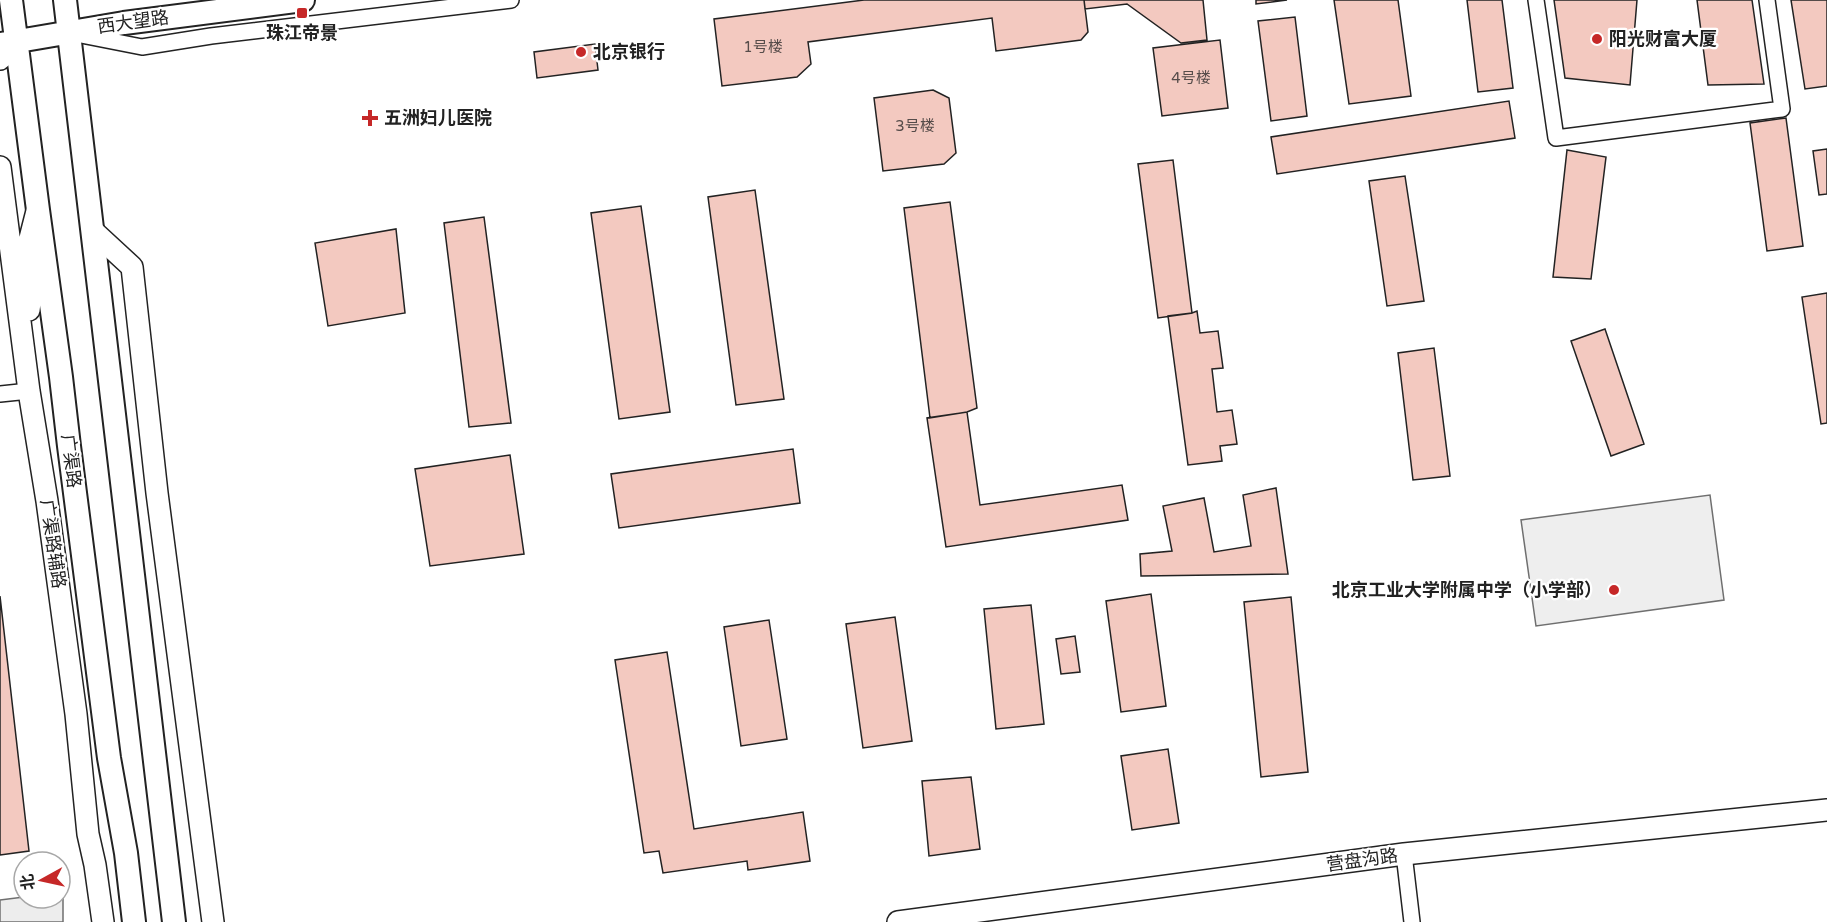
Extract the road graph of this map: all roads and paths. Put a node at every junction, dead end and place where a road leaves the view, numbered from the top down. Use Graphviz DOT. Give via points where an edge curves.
graph roads {
  1 [pos="11,0"];
  2 [pos="65,0"];
  3 [pos="303,0"];
  4 [pos="511,0"];
  5 [pos="1536,0"];
  6 [pos="1767,0"];
  7 [pos="69,32"];
  8 [pos="8,43"];
  9 [pos="0,59"];
  10 [pos="0,166"];
  11 [pos="38,210"];
  12 [pos="93,231"];
  13 [pos="23,342"];
  14 [pos="29,392"];
  15 [pos="0,394"];
  16 [pos="1827,810"];
  17 [pos="1404,854"];
  18 [pos="103,922"];
  19 [pos="134,922"];
  20 [pos="174,922"];
  21 [pos="213,922"];
  22 [pos="898,922"];
  23 [pos="1412,922"];
  1 -- 8 [label="main road, 广渠路"];
  2 -- 7 [label="main road"];
  3 -- 7 [label="main road, 西大望路"];
  4 -- 7 [label="street" via="142,46"];
  5 -- 6 [label="street" via="1556,138 1782,109"];
  7 -- 8 [label="main road, 西大望路"];
  7 -- 12 [label="main road"];
  8 -- 9 [label="street"];
  8 -- 11 [label="main road, 广渠路"];
  10 -- 13 [label="street, 广渠路辅路"];
  11 -- 13 [label="street" via="27,250 32,295"];
  11 -- 19 [label="main road, 广渠路"];
  12 -- 20 [label="main road"];
  12 -- 21 [label="street" via="132,267"];
  13 -- 14 [label="street, 广渠路辅路"];
  14 -- 15 [label="street"];
  14 -- 18 [label="street, 广渠路辅路"];
  16 -- 17 [label="street, 营盘沟路"];
  17 -- 22 [label="street, 营盘沟路"];
  17 -- 23 [label="street"];
}
